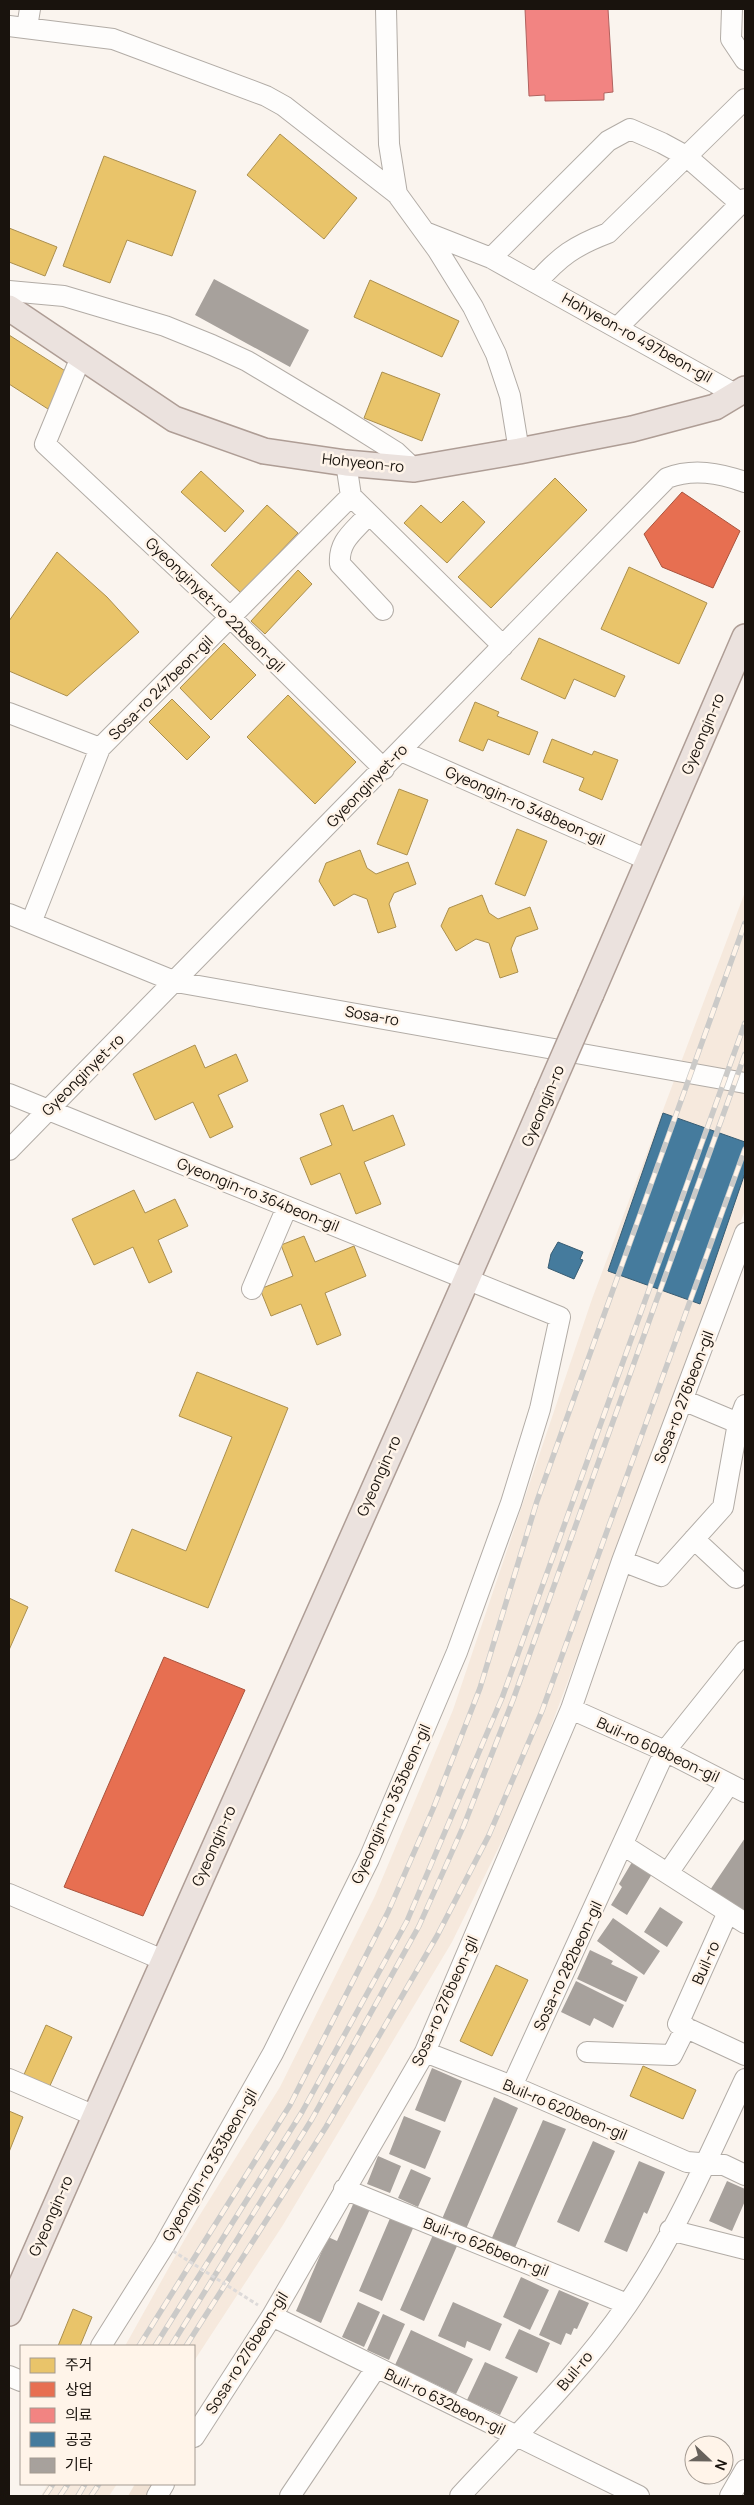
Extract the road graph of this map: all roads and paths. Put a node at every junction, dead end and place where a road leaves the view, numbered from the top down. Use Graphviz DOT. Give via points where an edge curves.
graph roads {
  1 [pos="386,9"];
  2 [pos="732,9"];
  3 [pos="22,21"];
  4 [pos="745,60"];
  5 [pos="745,99"];
  6 [pos="686,156"];
  7 [pos="397,194"];
  8 [pos="743,201"];
  9 [pos="425,232"];
  10 [pos="491,258"];
  11 [pos="536,283"];
  12 [pos="9,291"];
  13 [pos="9,308"];
  14 [pos="618,327"];
  15 [pos="81,357"];
  16 [pos="741,392"];
  17 [pos="520,451"];
  18 [pos="346,463"];
  19 [pos="414,469"];
  20 [pos="745,482"];
  21 [pos="351,496"];
  22 [pos="369,514"];
  23 [pos="383,610"];
  24 [pos="231,618"];
  25 [pos="745,637"];
  26 [pos="503,646"];
  27 [pos="9,713"];
  28 [pos="100,748"];
  29 [pos="401,751"];
  30 [pos="384,769"];
  31 [pos="648,860"];
  32 [pos="9,914"];
  33 [pos="31,923"];
  34 [pos="176,982"];
  35 [pos="745,1083"];
  36 [pos="9,1094"];
  37 [pos="49,1110"];
  38 [pos="9,1150"];
  39 [pos="287,1207"];
  40 [pos="745,1233"];
  41 [pos="467,1280"];
  42 [pos="252,1288"];
  43 [pos="683,1400"];
  44 [pos="743,1418"];
  45 [pos="694,1539"];
  46 [pos="622,1561"];
  47 [pos="736,1578"];
  48 [pos="745,1650"];
  49 [pos="571,1709"];
  50 [pos="665,1751"];
  51 [pos="737,1788"];
  52 [pos="624,1845"];
  53 [pos="668,1873"];
  54 [pos="9,1894"];
  55 [pos="728,1912"];
  56 [pos="745,1923"];
  57 [pos="163,1960"];
  58 [pos="686,2027"];
  59 [pos="425,2052"];
  60 [pos="587,2052"];
  61 [pos="745,2055"];
  62 [pos="9,2079"];
  63 [pos="745,2079"];
  64 [pos="512,2086"];
  65 [pos="95,2116"];
  66 [pos="706,2162"];
  67 [pos="745,2175"];
  68 [pos="344,2189"];
  69 [pos="670,2230"];
  70 [pos="745,2250"];
  71 [pos="173,2251"];
  72 [pos="250,2300"];
  73 [pos="628,2304"];
  74 [pos="9,2313"];
  75 [pos="272,2316"];
  76 [pos="102,2345"];
  77 [pos="376,2368"];
  78 [pos="195,2435"];
  79 [pos="515,2436"];
  80 [pos="745,2470"];
  81 [pos="163,2485"];
  82 [pos="157,2496"];
  83 [pos="290,2496"];
  84 [pos="460,2496"];
  85 [pos="639,2496"];
  86 [pos="730,2496"];
  1 -- 7 [label="street" via="389,144"];
  2 -- 4 [label="street" via="731,39"];
  3 -- 7 [label="street" via="113,39 266,96 284,106"];
  5 -- 6 [label="street"];
  6 -- 8 [label="street"];
  6 -- 10 [label="street" via="630,128 608,141"];
  6 -- 11 [label="street" via="608,233 588,240 557,259"];
  7 -- 9 [label="street"];
  8 -- 14 [label="street"];
  9 -- 10 [label="street, Hohyeon-ro 497beon-gil"];
  9 -- 17 [label="street" via="473,307 496,354 510,396"];
  10 -- 11 [label="street, Hohyeon-ro 497beon-gil"];
  11 -- 14 [label="street, Hohyeon-ro 497beon-gil"];
  12 -- 19 [label="street" via="64,296 165,326 212,345 247,361 337,415 396,452"];
  13 -- 15 [label="main road, Hohyeon-ro"];
  14 -- 16 [label="street, Hohyeon-ro 497beon-gil"];
  15 -- 18 [label="main road, Hohyeon-ro" via="174,419 264,451"];
  15 -- 24 [label="street, Gyeonginyet-ro 22beon-gil" via="44,444"];
  16 -- 17 [label="main road, Hohyeon-ro" via="715,407"];
  17 -- 19 [label="main road, Hohyeon-ro"];
  18 -- 19 [label="main road, Hohyeon-ro"];
  18 -- 21 [label="street"];
  20 -- 26 [label="street, Gyeonginyet-ro" via="704,472 684,472 667,478"];
  21 -- 22 [label="street"];
  21 -- 24 [label="street, Sosa-ro 247beon-gil"];
  22 -- 23 [label="street" via="339,551 340,564"];
  22 -- 26 [label="street"];
  24 -- 28 [label="street, Sosa-ro 247beon-gil"];
  24 -- 30 [label="street, Gyeonginyet-ro 22beon-gil"];
  25 -- 31 [label="main road, Gyeongin-ro"];
  26 -- 29 [label="street, Gyeonginyet-ro"];
  27 -- 28 [label="street"];
  28 -- 33 [label="street, Sosa-ro 247beon-gil"];
  29 -- 30 [label="street, Gyeonginyet-ro"];
  29 -- 31 [label="street, Gyeongin-ro 348beon-gil"];
  30 -- 34 [label="street, Gyeonginyet-ro"];
  31 -- 41 [label="main road, Gyeongin-ro, bridge"];
  32 -- 33 [label="street, Sosa-ro"];
  33 -- 34 [label="street, Sosa-ro"];
  34 -- 35 [label="street, Sosa-ro"];
  34 -- 37 [label="street, Gyeonginyet-ro"];
  36 -- 37 [label="street, Gyeongin-ro 364beon-gil"];
  37 -- 38 [label="street, Gyeonginyet-ro"];
  37 -- 39 [label="street, Gyeongin-ro 364beon-gil"];
  39 -- 41 [label="street, Gyeongin-ro 364beon-gil"];
  39 -- 42 [label="street"];
  40 -- 43 [label="street, Sosa-ro 276beon-gil"];
  41 -- 57 [label="main road, Gyeongin-ro"];
  41 -- 76 [label="street, Gyeongin-ro 363beon-gil" via="560,1317 540,1409 511,1503 457,1652 369,1859 273,2053 164,2246"];
  43 -- 44 [label="street"];
  43 -- 46 [label="street, Sosa-ro 276beon-gil"];
  44 -- 45 [label="street" via="723,1507"];
  45 -- 46 [label="street" via="661,1576"];
  45 -- 47 [label="street"];
  46 -- 49 [label="street, Sosa-ro 276beon-gil"];
  48 -- 50 [label="street, Sosa-ro 282beon-gil"];
  49 -- 50 [label="street, Buil-ro 608beon-gil"];
  49 -- 59 [label="street, Sosa-ro 276beon-gil"];
  50 -- 51 [label="street, Buil-ro 608beon-gil"];
  50 -- 52 [label="street, Sosa-ro 282beon-gil"];
  51 -- 53 [label="street"];
  52 -- 53 [label="street"];
  52 -- 64 [label="street, Sosa-ro 282beon-gil"];
  53 -- 55 [label="street"];
  54 -- 57 [label="street"];
  55 -- 56 [label="street"];
  55 -- 58 [label="street, Buil-ro" via="678,2024"];
  57 -- 65 [label="main road, Gyeongin-ro"];
  58 -- 60 [label="street" via="672,2055"];
  58 -- 61 [label="street"];
  59 -- 64 [label="street, Buil-ro 620beon-gil"];
  59 -- 68 [label="street, Sosa-ro 276beon-gil"];
  62 -- 65 [label="street"];
  63 -- 66 [label="street, Buil-ro"];
  64 -- 66 [label="street, Buil-ro 620beon-gil" via="687,2162"];
  65 -- 74 [label="main road, Gyeongin-ro"];
  66 -- 67 [label="street, Buil-ro 620beon-gil" via="724,2165"];
  66 -- 69 [label="street, Buil-ro"];
  68 -- 73 [label="street, Buil-ro 626beon-gil"];
  68 -- 75 [label="street, Sosa-ro 276beon-gil"];
  69 -- 70 [label="street"];
  69 -- 73 [label="street, Buil-ro"];
  71 -- 72 [label="path, bridge"];
  73 -- 79 [label="street, Buil-ro" via="570,2379"];
  75 -- 77 [label="street, Buil-ro 632beon-gil"];
  75 -- 78 [label="street, Sosa-ro 276beon-gil"];
  77 -- 79 [label="street, Buil-ro 632beon-gil"];
  77 -- 83 [label="street, Buil-ro 632beon-gil"];
  79 -- 84 [label="street, Buil-ro"];
  79 -- 85 [label="street, Buil-ro 632beon-gil"];
  80 -- 86 [label="street"];
  81 -- 82 [label="street"];
}
